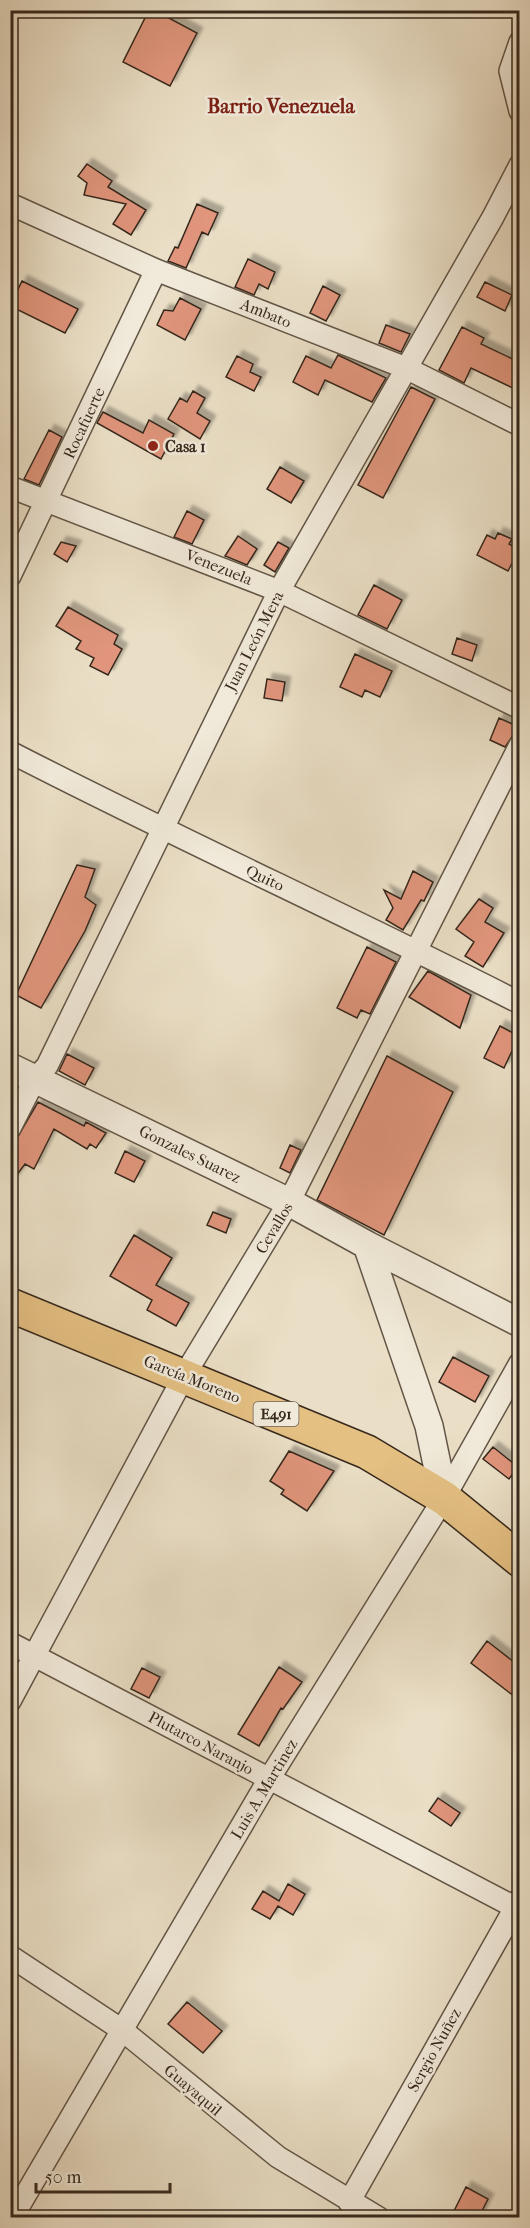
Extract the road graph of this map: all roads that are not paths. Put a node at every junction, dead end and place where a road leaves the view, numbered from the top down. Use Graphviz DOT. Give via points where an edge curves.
graph roads {
  1 [pos="519,42"];
  2 [pos="519,111"];
  3 [pos="519,165"];
  4 [pos="10,204"];
  5 [pos="156,270"];
  6 [pos="406,368"];
  7 [pos="519,425"];
  8 [pos="10,487"];
  9 [pos="48,501"];
  10 [pos="10,576"];
  11 [pos="279,591"];
  12 [pos="519,708"];
  13 [pos="519,745"];
  14 [pos="10,752"];
  15 [pos="161,829"];
  16 [pos="414,950"];
  17 [pos="519,1003"];
  18 [pos="10,1067"];
  19 [pos="35,1079"];
  20 [pos="10,1128"];
  21 [pos="289,1202"];
  22 [pos="367,1245"];
  23 [pos="10,1305"];
  24 [pos="519,1323"];
  25 [pos="519,1363"];
  26 [pos="184,1376"];
  27 [pos="444,1498"];
  28 [pos="519,1560"];
  29 [pos="10,1643"];
  30 [pos="35,1656"];
  31 [pos="10,1701"];
  32 [pos="269,1779"];
  33 [pos="518,1906"];
  34 [pos="10,1956"];
  35 [pos="122,2030"];
  36 [pos="349,2202"];
  37 [pos="12,2217"];
  38 [pos="379,2217"];
  1 -- 2 [label="street" via="510,71"];
  3 -- 6 [label="street, Juan León Mera"];
  4 -- 5 [label="street, Ambato"];
  5 -- 6 [label="street, Ambato"];
  5 -- 9 [label="street, Rocafuerte"];
  6 -- 7 [label="street, Ambato"];
  6 -- 11 [label="street, Juan León Mera"];
  8 -- 9 [label="street, Venezuela"];
  9 -- 10 [label="street, Rocafuerte"];
  9 -- 11 [label="street, Venezuela"];
  11 -- 12 [label="street, Venezuela"];
  11 -- 15 [label="street, Juan León Mera"];
  13 -- 16 [label="street, Cevallos"];
  14 -- 15 [label="street, Quito"];
  15 -- 16 [label="street, Quito"];
  15 -- 19 [label="street, Juan León Mera" via="47,1066"];
  16 -- 17 [label="street, Quito"];
  16 -- 21 [label="street, Cevallos"];
  18 -- 19 [label="street, Gonzales Suarez"];
  19 -- 20 [label="street, Juan León Mera"];
  19 -- 21 [label="street, Gonzales Suarez"];
  21 -- 22 [label="street, Gonzales Suarez"];
  21 -- 26 [label="street, Cevallos"];
  22 -- 24 [label="street, Gonzales Suarez"];
  22 -- 27 [label="street" via="429,1426"];
  23 -- 26 [label="highway, García Moreno / E491"];
  25 -- 27 [label="street, Luis A. Martinez"];
  26 -- 27 [label="highway, García Moreno / E491" via="367,1452"];
  26 -- 30 [label="street, Cevallos"];
  27 -- 28 [label="highway, García Moreno / E491"];
  27 -- 32 [label="street, Luis A. Martinez"];
  29 -- 30 [label="street, Plutarco Naranjo"];
  30 -- 31 [label="street, Cevallos"];
  30 -- 32 [label="street, Plutarco Naranjo"];
  32 -- 33 [label="street, Plutarco Naranjo"];
  32 -- 35 [label="street, Luis A. Martinez"];
  33 -- 36 [label="street, Sergio Nuñez"];
  34 -- 35 [label="street, Guayaquil"];
  35 -- 36 [label="street, Guayaquil" via="278,2157"];
  35 -- 37 [label="street, Luis A. Martinez"];
  36 -- 38 [label="street, Guayaquil"];
}
